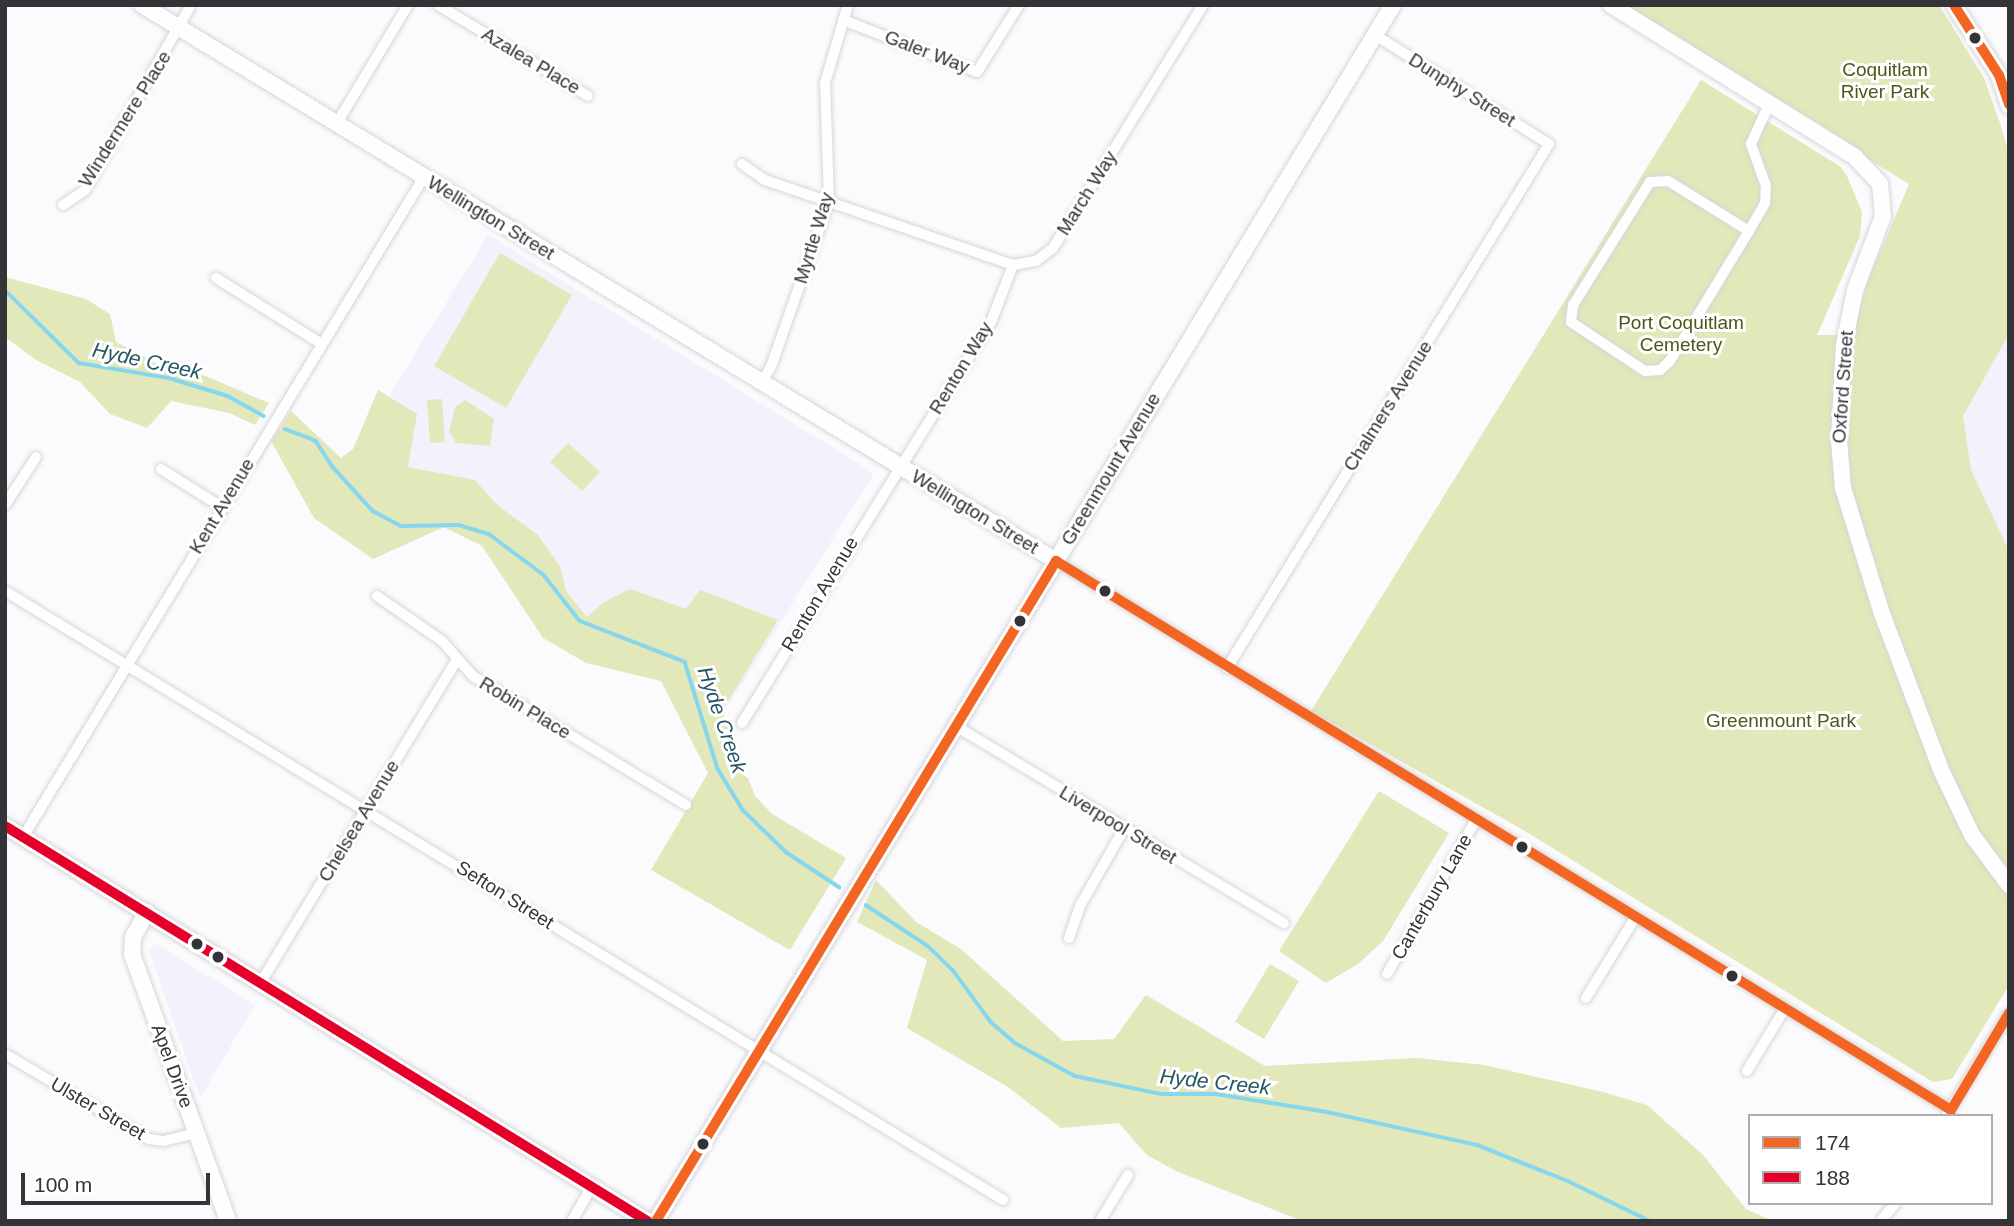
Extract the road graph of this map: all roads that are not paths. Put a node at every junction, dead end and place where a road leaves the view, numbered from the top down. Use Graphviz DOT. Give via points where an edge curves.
graph roads {
  1 [pos="142,5"];
  2 [pos="191,5"];
  3 [pos="408,5"];
  4 [pos="438,5"];
  5 [pos="848,5"];
  6 [pos="1019,5"];
  7 [pos="1203,5"];
  8 [pos="1393,5"];
  9 [pos="1611,5"];
  10 [pos="1954,5"];
  11 [pos="844,20"];
  12 [pos="179,28"];
  13 [pos="1375,35"];
  14 [pos="2004,73"];
  15 [pos="589,96"];
  16 [pos="1769,104"];
  17 [pos="2009,105"];
  18 [pos="337,124"];
  19 [pos="1549,144"];
  20 [pos="742,164"];
  21 [pos="424,177"];
  22 [pos="829,201"];
  23 [pos="63,205"];
  24 [pos="1749,231"];
  25 [pos="1013,265"];
  26 [pos="216,278"];
  27 [pos="320,343"];
  28 [pos="762,383"];
  29 [pos="36,457"];
  30 [pos="899,466"];
  31 [pos="161,469"];
  32 [pos="5,505"];
  33 [pos="220,506"];
  34 [pos="1056,561"];
  35 [pos="5,591"];
  36 [pos="377,596"];
  37 [pos="457,660"];
  38 [pos="128,667"];
  39 [pos="1227,668"];
  40 [pos="741,723"];
  41 [pos="954,725"];
  42 [pos="686,805"];
  43 [pos="366,809"];
  44 [pos="1476,820"];
  45 [pos="5,826"];
  46 [pos="1124,829"];
  47 [pos="23,837"];
  48 [pos="2009,885"];
  49 [pos="147,912"];
  50 [pos="1635,918"];
  51 [pos="1284,923"];
  52 [pos="1069,938"];
  53 [pos="1387,974"];
  54 [pos="261,982"];
  55 [pos="1586,998"];
  56 [pos="1784,1010"];
  57 [pos="2009,1013"];
  58 [pos="758,1050"];
  59 [pos="5,1054"];
  60 [pos="1747,1071"];
  61 [pos="1949,1113"];
  62 [pos="197,1133"];
  63 [pos="1128,1175"];
  64 [pos="592,1187"];
  65 [pos="1003,1200"];
  66 [pos="1894,1205"];
  67 [pos="1882,1219"];
  68 [pos="228,1221"];
  69 [pos="572,1221"];
  70 [pos="647,1221"];
  71 [pos="656,1221"];
  72 [pos="1100,1221"];
  1 -- 12 [label="street, Wellington Street"];
  2 -- 12 [label="street, Windermere Place"];
  3 -- 18 [label="street"];
  4 -- 15 [label="street, Azalea Place"];
  5 -- 11 [label="street, Myrtle Way"];
  6 -- 11 [label="street, Galer Way" via="977,72"];
  7 -- 25 [label="street, March Way" via="1053,248 1036,261"];
  8 -- 13 [label="street, Greenmount Avenue"];
  9 -- 16 [label="street, Oxford Street"];
  10 -- 14 [label="street"];
  11 -- 22 [label="street, Myrtle Way" via="825,83"];
  12 -- 18 [label="street, Wellington Street"];
  12 -- 23 [label="street, Windermere Place" via="85,190"];
  13 -- 19 [label="street, Dunphy Street"];
  13 -- 34 [label="street, Greenmount Avenue"];
  14 -- 17 [label="street"];
  16 -- 24 [label="street" via="1751,139 1752,157 1767,194"];
  16 -- 48 [label="street, Oxford Street" via="1861,161 1882,188 1883,216 1855,290 1844,345 1839,441 1843,488 1878,602 1941,769 1972,835"];
  18 -- 21 [label="street, Wellington Street"];
  19 -- 39 [label="street, Chalmers Avenue"];
  20 -- 22 [label="street" via="765,180"];
  21 -- 27 [label="street, Kent Avenue"];
  21 -- 28 [label="street, Wellington Street"];
  22 -- 25 [label="street"];
  22 -- 28 [label="street, Myrtle Way"];
  24 -- 24 [label="street" via="1660,370 1645,371 1571,322 1573,305 1650,182 1668,181"];
  25 -- 30 [label="street, Renton Way" via="991,322"];
  26 -- 27 [label="street"];
  27 -- 33 [label="street, Kent Avenue"];
  28 -- 30 [label="street, Wellington Street"];
  29 -- 32 [label="street"];
  30 -- 34 [label="street, Wellington Street"];
  30 -- 40 [label="street, Renton Avenue"];
  31 -- 33 [label="street"];
  33 -- 38 [label="street, Kent Avenue"];
  34 -- 39 [label="street, Wellington Street"];
  34 -- 41 [label="street, Greenmount Avenue"];
  35 -- 38 [label="street, Sefton Street"];
  36 -- 37 [label="street, Robin Place" via="442,642"];
  37 -- 42 [label="street, Robin Place" via="483,683"];
  37 -- 43 [label="street, Chelsea Avenue"];
  38 -- 43 [label="street, Sefton Street"];
  38 -- 47 [label="street, Kent Avenue"];
  39 -- 44 [label="street, Wellington Street"];
  41 -- 46 [label="street, Liverpool Street"];
  41 -- 58 [label="street, Greenmount Avenue"];
  43 -- 54 [label="street, Chelsea Avenue"];
  43 -- 58 [label="street, Sefton Street"];
  44 -- 50 [label="street, Wellington Street"];
  44 -- 53 [label="street, Canterbury Lane"];
  45 -- 47 [label="street"];
  46 -- 51 [label="street, Liverpool Street"];
  46 -- 52 [label="street" via="1081,904"];
  47 -- 49 [label="street"];
  49 -- 54 [label="street"];
  49 -- 62 [label="street, Apel Drive" via="133,937 132,954"];
  50 -- 55 [label="street"];
  50 -- 56 [label="street, Wellington Street"];
  54 -- 64 [label="street"];
  56 -- 60 [label="street"];
  56 -- 61 [label="street, Wellington Street"];
  57 -- 61 [label="street"];
  58 -- 65 [label="street, Sefton Street"];
  58 -- 71 [label="street, Greenmount Avenue"];
  59 -- 62 [label="street, Ulster Street" via="149,1139 164,1141"];
  62 -- 68 [label="street, Apel Drive"];
  63 -- 72 [label="street"];
  64 -- 69 [label="street"];
  64 -- 70 [label="street"];
  66 -- 67 [label="street"];
}
